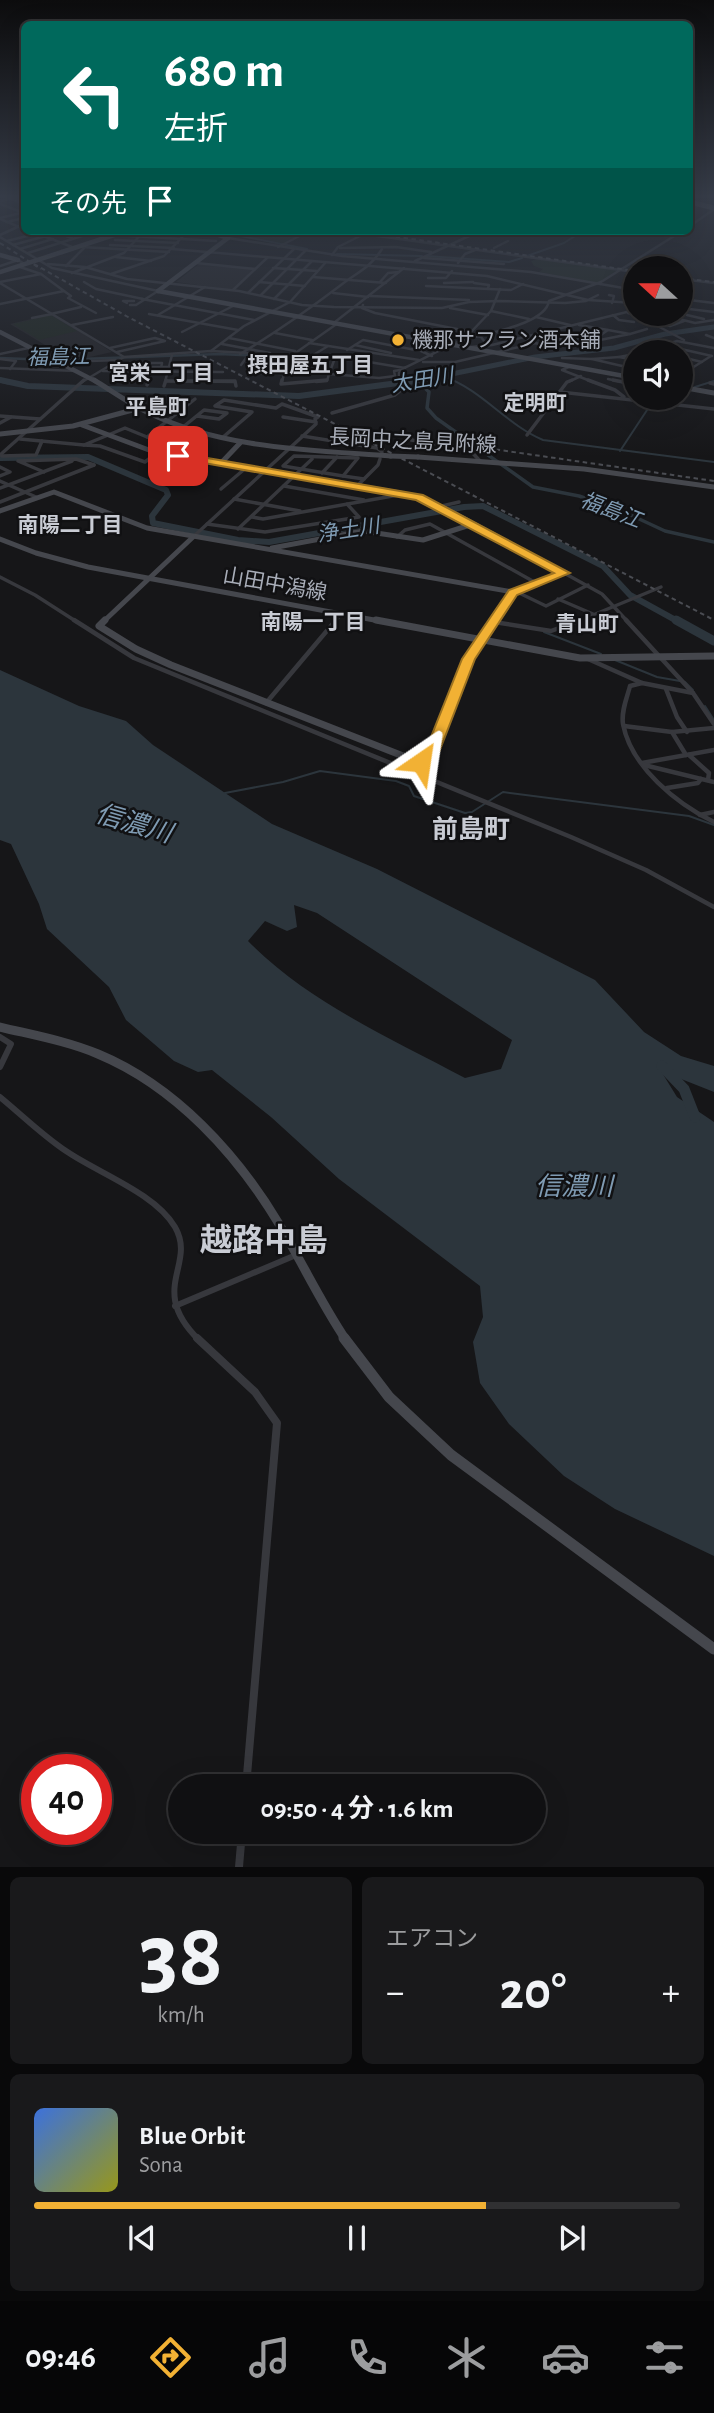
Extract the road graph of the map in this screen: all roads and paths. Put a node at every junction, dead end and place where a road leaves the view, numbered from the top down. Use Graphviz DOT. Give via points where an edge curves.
graph roads {
  1 [pos="2,283"];
  2 [pos="53,283"];
  3 [pos="87,283"];
  4 [pos="117,283"];
  5 [pos="153,283"];
  6 [pos="170,283"];
  7 [pos="179,283"];
  8 [pos="240,283"];
  9 [pos="258,283"];
  10 [pos="274,283"];
  11 [pos="276,283"];
  12 [pos="307,283"];
  13 [pos="344,283"];
  14 [pos="386,283"];
  15 [pos="459,283"];
  16 [pos="520,283"];
  17 [pos="594,283"];
  18 [pos="288,284"];
  19 [pos="523,284"];
  20 [pos="599,284"];
  21 [pos="473,285"];
  22 [pos="131,286"];
  23 [pos="304,286"];
  24 [pos="443,286"];
  25 [pos="205,287"];
  26 [pos="457,287"];
  27 [pos="623,288"];
  28 [pos="157,289"];
  29 [pos="500,289"];
  30 [pos="233,290"];
  31 [pos="64,291"];
  32 [pos="116,293"];
  33 [pos="248,293"];
  34 [pos="333,293"];
  35 [pos="261,295"];
  36 [pos="567,295"];
  37 [pos="599,295"];
  38 [pos="610,295"];
  39 [pos="369,296"];
  40 [pos="191,297"];
  41 [pos="421,298"];
  42 [pos="27,299"];
  43 [pos="142,299"];
  44 [pos="274,299"];
  45 [pos="453,299"];
  46 [pos="588,300"];
  47 [pos="469,301"];
  48 [pos="496,301"];
  49 [pos="693,301"];
  50 [pos="290,302"];
  51 [pos="549,303"];
  52 [pos="614,303"];
  53 [pos="714,303"];
  54 [pos="0,304"];
  55 [pos="235,304"];
  56 [pos="317,305"];
  57 [pos="363,305"];
  58 [pos="623,305"];
  59 [pos="85,306"];
  60 [pos="175,306"];
  61 [pos="356,306"];
  62 [pos="446,307"];
  63 [pos="693,308"];
  64 [pos="697,310"];
  65 [pos="271,311"];
  66 [pos="693,312"];
  67 [pos="714,312"];
  68 [pos="96,313"];
  69 [pos="490,313"];
  70 [pos="623,313"];
  71 [pos="52,314"];
  72 [pos="149,314"];
  73 [pos="217,314"];
  74 [pos="158,315"];
  75 [pos="613,315"];
  76 [pos="301,316"];
  77 [pos="693,316"];
  78 [pos="113,317"];
  79 [pos="32,318"];
  80 [pos="533,318"];
  81 [pos="603,318"];
  82 [pos="254,320"];
  83 [pos="693,320"];
  84 [pos="623,321"];
  85 [pos="711,321"];
  86 [pos="200,323"];
  87 [pos="337,323"];
  88 [pos="577,324"];
  89 [pos="72,326"];
  90 [pos="571,326"];
  91 [pos="657,326"];
  92 [pos="647,329"];
  93 [pos="238,330"];
  94 [pos="608,330"];
  95 [pos="0,332"];
  96 [pos="182,332"];
  97 [pos="471,332"];
  98 [pos="275,333"];
  99 [pos="541,333"];
  100 [pos="630,334"];
  101 [pos="480,336"];
  102 [pos="524,337"];
  103 [pos="229,338"];
  104 [pos="556,340"];
  105 [pos="685,340"];
  106 [pos="310,341"];
  107 [pos="592,341"];
  108 [pos="576,342"];
  109 [pos="536,343"];
  110 [pos="222,344"];
  111 [pos="258,344"];
  112 [pos="455,344"];
  113 [pos="693,344"];
  114 [pos="354,345"];
  115 [pos="328,346"];
  116 [pos="488,346"];
  117 [pos="712,346"];
  118 [pos="33,347"];
  119 [pos="469,347"];
  120 [pos="109,348"];
  121 [pos="134,349"];
  122 [pos="249,349"];
  123 [pos="347,350"];
  124 [pos="211,351"];
  125 [pos="295,351"];
  126 [pos="693,351"];
  127 [pos="117,352"];
  128 [pos="502,352"];
  129 [pos="238,355"];
  130 [pos="389,355"];
  131 [pos="713,355"];
  132 [pos="172,356"];
  133 [pos="432,356"];
  134 [pos="623,356"];
  135 [pos="0,357"];
  136 [pos="619,357"];
  137 [pos="190,358"];
  138 [pos="246,358"];
  139 [pos="290,358"];
  140 [pos="562,358"];
  141 [pos="623,358"];
  142 [pos="120,359"];
  143 [pos="264,359"];
  144 [pos="308,359"];
  145 [pos="592,359"];
  146 [pos="334,360"];
  147 [pos="693,360"];
  148 [pos="421,361"];
  149 [pos="63,362"];
  150 [pos="702,362"];
  151 [pos="145,363"];
  152 [pos="189,364"];
  153 [pos="205,364"];
  154 [pos="212,364"];
  155 [pos="241,365"];
  156 [pos="570,366"];
  157 [pos="107,367"];
  158 [pos="623,367"];
  159 [pos="693,367"];
  160 [pos="0,368"];
  161 [pos="623,368"];
  162 [pos="10,369"];
  163 [pos="160,369"];
  164 [pos="169,369"];
  165 [pos="402,369"];
  166 [pos="79,371"];
  167 [pos="99,371"];
  168 [pos="187,372"];
  169 [pos="203,372"];
  170 [pos="223,372"];
  171 [pos="133,373"];
  172 [pos="310,373"];
  173 [pos="284,374"];
  174 [pos="294,374"];
  175 [pos="320,374"];
  176 [pos="329,374"];
  177 [pos="614,374"];
  178 [pos="150,375"];
  179 [pos="581,376"];
  180 [pos="90,377"];
  181 [pos="623,377"];
  182 [pos="608,379"];
  183 [pos="166,380"];
  184 [pos="623,380"];
  185 [pos="184,381"];
  186 [pos="201,381"];
  187 [pos="116,382"];
  188 [pos="318,382"];
  189 [pos="310,383"];
  190 [pos="290,384"];
  191 [pos="147,385"];
  192 [pos="602,385"];
  193 [pos="164,386"];
  194 [pos="182,387"];
  195 [pos="200,387"];
  196 [pos="236,387"];
  197 [pos="693,389"];
  198 [pos="560,391"];
  199 [pos="714,393"];
  200 [pos="623,394"];
  201 [pos="623,397"];
  202 [pos="195,399"];
  203 [pos="259,406"];
  204 [pos="693,406"];
  205 [pos="140,408"];
  206 [pos="714,409"];
  207 [pos="252,412"];
  208 [pos="332,413"];
  209 [pos="0,416"];
  210 [pos="197,416"];
  211 [pos="11,417"];
  212 [pos="283,417"];
  213 [pos="40,419"];
  214 [pos="168,421"];
  215 [pos="316,422"];
  216 [pos="0,423"];
  217 [pos="82,425"];
  218 [pos="183,427"];
  219 [pos="27,433"];
  220 [pos="0,434"];
  221 [pos="108,434"];
  222 [pos="528,434"];
  223 [pos="147,436"];
  224 [pos="302,436"];
  225 [pos="222,438"];
  226 [pos="20,439"];
  227 [pos="411,440"];
  228 [pos="42,441"];
  229 [pos="241,442"];
  230 [pos="83,444"];
  231 [pos="288,449"];
  232 [pos="382,452"];
  233 [pos="157,453"];
  234 [pos="0,455"];
  235 [pos="338,457"];
  236 [pos="76,459"];
  237 [pos="313,459"];
  238 [pos="380,459"];
  239 [pos="483,461"];
  240 [pos="220,463"];
  241 [pos="0,467"];
  242 [pos="247,467"];
  243 [pos="302,469"];
  244 [pos="266,470"];
  245 [pos="44,471"];
  246 [pos="323,473"];
  247 [pos="295,475"];
  248 [pos="343,476"];
  249 [pos="0,479"];
  250 [pos="364,479"];
  251 [pos="9,485"];
  252 [pos="358,485"];
  253 [pos="284,486"];
  254 [pos="714,487"];
  255 [pos="0,488"];
  256 [pos="221,489"];
  257 [pos="26,492"];
  258 [pos="406,494"];
  259 [pos="36,497"];
  260 [pos="234,499"];
  261 [pos="368,500"];
  262 [pos="0,502"];
  263 [pos="459,502"];
  264 [pos="347,504"];
  265 [pos="265,505"];
  266 [pos="446,509"];
  267 [pos="0,511"];
  268 [pos="303,512"];
  269 [pos="251,517"];
  270 [pos="207,524"];
  271 [pos="473,524"];
  272 [pos="238,529"];
  273 [pos="446,532"];
  274 [pos="196,534"];
  275 [pos="397,537"];
  276 [pos="0,539"];
  277 [pos="265,549"];
  278 [pos="564,573"];
  279 [pos="0,577"];
  280 [pos="149,578"];
  281 [pos="538,584"];
  282 [pos="589,585"];
  283 [pos="661,587"];
  284 [pos="515,592"];
  285 [pos="635,598"];
  286 [pos="558,599"];
  287 [pos="614,608"];
  288 [pos="341,614"];
  289 [pos="593,614"];
  290 [pos="494,622"];
  291 [pos="481,640"];
  292 [pos="714,656"];
  293 [pos="660,657"];
  294 [pos="588,659"];
  295 [pos="642,683"];
  296 [pos="666,689"];
  297 [pos="693,693"];
  298 [pos="266,703"];
  299 [pos="624,726"];
  300 [pos="714,726"];
  301 [pos="672,732"];
  302 [pos="687,732"];
  303 [pos="714,750"];
  304 [pos="687,755"];
  305 [pos="643,764"];
  306 [pos="701,779"];
  307 [pos="711,781"];
  308 [pos="667,788"];
  309 [pos="714,812"];
  310 [pos="697,815"];
  311 [pos="714,822"];
  312 [pos="714,907"];
  313 [pos="0,1027"];
  314 [pos="0,1037"];
  315 [pos="0,1067"];
  316 [pos="0,1097"];
  317 [pos="296,1255"];
  318 [pos="175,1306"];
  319 [pos="714,1649"];
  320 [pos="247,1774"];
  321 [pos="241,1844"];
  322 [pos="240,1867"];
  1 -- 42 [label="street"];
  2 -- 31 [label="street"];
  3 -- 32 [label="street"];
  4 -- 22 [label="street"];
  5 -- 28 [label="street"];
  6 -- 28 [label="street"];
  7 -- 25 [label="street"];
  8 -- 30 [label="street"];
  9 -- 33 [label="street"];
  10 -- 35 [label="street"];
  11 -- 18 [label="street"];
  12 -- 23 [label="street"];
  13 -- 34 [label="street"];
  14 -- 39 [label="street"];
  15 -- 21 [label="street"];
  16 -- 19 [label="street"];
  17 -- 20 [label="street"];
  18 -- 23 [label="street"];
  18 -- 44 [label="street"];
  19 -- 29 [label="street"];
  19 -- 36 [label="street"];
  20 -- 27 [label="street"];
  20 -- 36 [label="street"];
  21 -- 26 [label="street"];
  21 -- 29 [label="street"];
  21 -- 47 [label="street"];
  22 -- 28 [label="street"];
  22 -- 32 [label="street"];
  23 -- 50 [label="street"];
  24 -- 26 [label="street"];
  24 -- 41 [label="street" via="426,285"];
  25 -- 30 [label="street"];
  25 -- 40 [label="street"];
  26 -- 45 [label="street"];
  28 -- 40 [label="street"];
  28 -- 43 [label="street"];
  29 -- 48 [label="street"];
  30 -- 33 [label="street"];
  31 -- 42 [label="street"];
  31 -- 59 [label="street"];
  32 -- 43 [label="street"];
  33 -- 35 [label="street"];
  34 -- 39 [label="street"];
  34 -- 56 [label="street"];
  35 -- 44 [label="street"];
  36 -- 46 [label="street"];
  36 -- 51 [label="street"];
  37 -- 46 [label="street"];
  38 -- 52 [label="street"];
  39 -- 41 [label="street"];
  39 -- 61 [label="street"];
  40 -- 55 [label="street"];
  40 -- 60 [label="street"];
  41 -- 45 [label="street"];
  42 -- 54 [label="street"];
  42 -- 71 [label="street"];
  43 -- 43 [label="street" via="136,305 127,303 134,301"];
  43 -- 60 [label="street"];
  44 -- 50 [label="street"];
  45 -- 47 [label="street"];
  46 -- 51 [label="street"];
  46 -- 52 [label="street"];
  47 -- 48 [label="street"];
  47 -- 62 [label="street"];
  48 -- 51 [label="street"];
  48 -- 69 [label="street"];
  49 -- 53 [label="street"];
  50 -- 56 [label="street"];
  50 -- 65 [label="street"];
  51 -- 80 [label="street"];
  52 -- 58 [label="street"];
  52 -- 81 [label="street"];
  55 -- 65 [label="street"];
  55 -- 73 [label="street"];
  56 -- 61 [label="street"];
  56 -- 76 [label="street"];
  57 -- 61 [label="street"];
  57 -- 62 [label="street"];
  57 -- 97 [label="street" via="366,311 387,317"];
  59 -- 68 [label="street"];
  59 -- 71 [label="street"];
  60 -- 73 [label="street"];
  60 -- 74 [label="street"];
  61 -- 87 [label="street"];
  62 -- 69 [label="street"];
  63 -- 64 [label="street"];
  64 -- 66 [label="street"];
  64 -- 67 [label="street"];
  65 -- 76 [label="street"];
  65 -- 82 [label="street"];
  69 -- 80 [label="street"];
  69 -- 97 [label="street"];
  70 -- 75 [label="street"];
  71 -- 79 [label="street"];
  71 -- 89 [label="street"];
  72 -- 74 [label="street"];
  73 -- 82 [label="street"];
  73 -- 86 [label="street"];
  74 -- 86 [label="street"];
  75 -- 81 [label="street"];
  75 -- 84 [label="street"];
  76 -- 87 [label="street"];
  76 -- 98 [label="street"];
  77 -- 85 [label="street"];
  78 -- 89 [label="street"];
  80 -- 90 [label="street"];
  80 -- 101 [label="street"];
  81 -- 88 [label="street"];
  82 -- 93 [label="street"];
  83 -- 85 [label="street"];
  86 -- 93 [label="street"];
  86 -- 96 [label="street"];
  87 -- 106 [label="street"];
  87 -- 112 [label="street"];
  88 -- 90 [label="street"];
  88 -- 94 [label="street"];
  89 -- 120 [label="street"];
  90 -- 99 [label="street"];
  91 -- 105 [label="street"];
  92 -- 100 [label="street"];
  93 -- 103 [label="street"];
  94 -- 100 [label="street"];
  94 -- 107 [label="street"];
  95 -- 118 [label="street"];
  97 -- 101 [label="street"];
  98 -- 106 [label="street"];
  98 -- 111 [label="street"];
  99 -- 102 [label="street"];
  99 -- 104 [label="street"];
  100 -- 107 [label="street"];
  101 -- 112 [label="street"];
  101 -- 116 [label="street"];
  102 -- 109 [label="street"];
  102 -- 116 [label="street"];
  103 -- 110 [label="street"];
  103 -- 111 [label="street"];
  104 -- 108 [label="street"];
  104 -- 108 [label="street" via="569,334 580,337"];
  106 -- 115 [label="street"];
  106 -- 125 [label="street"];
  107 -- 108 [label="street"];
  108 -- 109 [label="street" via="547,348"];
  109 -- 128 [label="street"];
  110 -- 122 [label="street"];
  110 -- 124 [label="street"];
  111 -- 122 [label="street"];
  111 -- 125 [label="street"];
  112 -- 119 [label="street"];
  112 -- 133 [label="street"];
  113 -- 117 [label="street"];
  114 -- 123 [label="street"];
  114 -- 130 [label="street" via="392,352"];
  114 -- 133 [label="street" via="363,340"];
  115 -- 123 [label="street"];
  115 -- 144 [label="street"];
  116 -- 119 [label="street"];
  118 -- 135 [label="street"];
  118 -- 149 [label="street"];
  119 -- 128 [label="street"];
  120 -- 121 [label="street" via="155,338 165,341"];
  120 -- 127 [label="street"];
  121 -- 127 [label="street"];
  121 -- 151 [label="street"];
  122 -- 129 [label="street"];
  122 -- 139 [label="street"];
  123 -- 130 [label="street"];
  124 -- 129 [label="street"];
  124 -- 132 [label="street"];
  125 -- 139 [label="street"];
  126 -- 131 [label="street"];
  127 -- 142 [label="street"];
  128 -- 148 [label="street" via="450,363"];
  128 -- 156 [label="street"];
  129 -- 138 [label="street"];
  129 -- 139 [label="street"];
  130 -- 148 [label="street"];
  131 -- 150 [label="street"];
  132 -- 151 [label="street"];
  132 -- 164 [label="street"];
  133 -- 148 [label="street"];
  134 -- 136 [label="street"];
  135 -- 162 [label="street" via="16,361"];
  136 -- 141 [label="street"];
  136 -- 145 [label="street"];
  137 -- 152 [label="street"];
  138 -- 143 [label="street"];
  138 -- 155 [label="street"];
  139 -- 143 [label="street"];
  139 -- 144 [label="street"];
  139 -- 173 [label="street"];
  140 -- 145 [label="street"];
  142 -- 149 [label="street"];
  142 -- 151 [label="street"];
  142 -- 151 [label="street"];
  142 -- 157 [label="street"];
  143 -- 173 [label="street" via="258,373"];
  144 -- 146 [label="street"];
  144 -- 172 [label="street"];
  145 -- 158 [label="street"];
  146 -- 165 [label="street"];
  146 -- 176 [label="street"];
  147 -- 150 [label="street"];
  148 -- 165 [label="street"];
  149 -- 166 [label="street"];
  150 -- 159 [label="street"];
  151 -- 157 [label="street"];
  151 -- 163 [label="street"];
  151 -- 163 [label="street" via="162,363"];
  151 -- 171 [label="street"];
  152 -- 153 [label="street"];
  152 -- 164 [label="street"];
  152 -- 168 [label="street"];
  153 -- 154 [label="street"];
  153 -- 169 [label="street"];
  156 -- 177 [label="street"];
  156 -- 179 [label="street" via="562,370"];
  157 -- 167 [label="street"];
  160 -- 162 [label="street"];
  161 -- 177 [label="street"];
  162 -- 166 [label="street"];
  163 -- 164 [label="street"];
  164 -- 168 [label="street"];
  164 -- 178 [label="street"];
  164 -- 183 [label="street"];
  165 -- 176 [label="street" via="394,371 396,376 379,378"];
  165 -- 208 [label="street" via="400,390 393,396"];
  166 -- 180 [label="street"];
  167 -- 171 [label="street"];
  167 -- 180 [label="street"];
  168 -- 169 [label="street"];
  168 -- 185 [label="street"];
  169 -- 170 [label="street"];
  169 -- 186 [label="street"];
  171 -- 178 [label="street"];
  171 -- 187 [label="street" via="130,382"];
  172 -- 174 [label="street"];
  172 -- 175 [label="street"];
  172 -- 189 [label="street"];
  173 -- 174 [label="street"];
  173 -- 190 [label="street" via="280,383"];
  174 -- 190 [label="street"];
  175 -- 176 [label="street"];
  175 -- 188 [label="street"];
  176 -- 188 [label="street" via="327,381"];
  177 -- 181 [label="street"];
  177 -- 182 [label="street"];
  178 -- 191 [label="street"];
  179 -- 192 [label="street"];
  179 -- 198 [label="street" via="569,380"];
  180 -- 205 [label="street, 長岡中之島見附線"];
  180 -- 213 [label="street"];
  182 -- 184 [label="street"];
  182 -- 192 [label="street"];
  183 -- 185 [label="street"];
  183 -- 193 [label="street"];
  185 -- 186 [label="street"];
  185 -- 194 [label="street"];
  186 -- 195 [label="street"];
  186 -- 196 [label="street" via="235,381"];
  188 -- 189 [label="street"];
  189 -- 190 [label="street"];
  192 -- 200 [label="street"];
  197 -- 199 [label="street"];
  198 -- 201 [label="street"];
  198 -- 222 [label="street"];
  202 -- 214 [label="street"];
  203 -- 207 [label="street"];
  203 -- 207 [label="street" via="224,400 215,406"];
  203 -- 215 [label="street" via="284,405 318,417"];
  204 -- 206 [label="street"];
  205 -- 214 [label="street, 長岡中之島見附線"];
  205 -- 217 [label="street"];
  207 -- 225 [label="street"];
  209 -- 211 [label="street"];
  210 -- 210 [label="street" via="204,410 227,413 219,419"];
  210 -- 218 [label="street"];
  211 -- 213 [label="street"];
  211 -- 216 [label="street"];
  212 -- 215 [label="street"];
  213 -- 219 [label="street"];
  214 -- 218 [label="street, 長岡中之島見附線"];
  214 -- 223 [label="street"];
  215 -- 224 [label="street"];
  217 -- 219 [label="street"];
  217 -- 221 [label="street"];
  218 -- 225 [label="street, 長岡中之島見附線"];
  219 -- 220 [label="street"];
  219 -- 226 [label="street"];
  221 -- 223 [label="street" via="125,428"];
  221 -- 230 [label="street"];
  221 -- 233 [label="street"];
  223 -- 233 [label="street" via="172,441"];
  224 -- 231 [label="street"];
  224 -- 232 [label="street"];
  225 -- 229 [label="street, 長岡中之島見附線"];
  226 -- 228 [label="street"];
  226 -- 234 [label="street"];
  227 -- 239 [label="street" via="469,449"];
  228 -- 230 [label="street"];
  228 -- 234 [label="street" via="36,455"];
  229 -- 231 [label="street, 長岡中之島見附線"];
  229 -- 240 [label="street"];
  230 -- 233 [label="street" via="145,462"];
  231 -- 239 [label="street, 長岡中之島見附線, bridge"];
  231 -- 244 [label="street"];
  233 -- 240 [label="street"];
  235 -- 237 [label="street" via="318,455"];
  235 -- 246 [label="street"];
  235 -- 248 [label="street" via="358,460"];
  236 -- 245 [label="street"];
  236 -- 245 [label="street" via="18,461"];
  236 -- 257 [label="street" via="94,464"];
  237 -- 243 [label="street"];
  237 -- 243 [label="street" via="294,456 283,466"];
  238 -- 250 [label="street"];
  239 -- 254 [label="street, 長岡中之島見附線" via="595,470"];
  240 -- 242 [label="street"];
  241 -- 249 [label="street" via="10,472"];
  242 -- 244 [label="street"];
  242 -- 256 [label="street"];
  243 -- 246 [label="street"];
  243 -- 247 [label="street"];
  244 -- 247 [label="street"];
  244 -- 260 [label="street"];
  245 -- 251 [label="street"];
  246 -- 248 [label="street"];
  247 -- 252 [label="street"];
  247 -- 253 [label="street"];
  248 -- 250 [label="street"];
  249 -- 251 [label="street"];
  250 -- 252 [label="street"];
  251 -- 255 [label="street"];
  251 -- 257 [label="street"];
  252 -- 258 [label="street"];
  253 -- 261 [label="street"];
  253 -- 265 [label="street"];
  257 -- 259 [label="street"];
  257 -- 262 [label="street"];
  258 -- 261 [label="street"];
  258 -- 266 [label="street"];
  259 -- 267 [label="street"];
  259 -- 274 [label="street" via="55,492 130,523"];
  260 -- 265 [label="street"];
  260 -- 270 [label="street"];
  261 -- 264 [label="street"];
  263 -- 266 [label="street"];
  264 -- 268 [label="street"];
  264 -- 272 [label="street" via="359,517 273,531"];
  265 -- 268 [label="street"];
  265 -- 269 [label="street"];
  266 -- 271 [label="street"];
  268 -- 269 [label="street"];
  269 -- 272 [label="street"];
  270 -- 272 [label="street"];
  270 -- 274 [label="street"];
  271 -- 273 [label="street"];
  271 -- 278 [label="street"];
  273 -- 275 [label="street" via="423,540"];
  273 -- 275 [label="street" via="426,523"];
  273 -- 281 [label="street"];
  274 -- 277 [label="street"];
  274 -- 280 [label="street"];
  275 -- 277 [label="street" via="363,531"];
  276 -- 280 [label="street, 山田中潟線" via="52,558"];
  277 -- 284 [label="street"];
  278 -- 281 [label="street"];
  278 -- 282 [label="street"];
  279 -- 312 [label="street" via="36,594 134,658 571,836"];
  280 -- 288 [label="street, 山田中潟線"];
  280 -- 298 [label="street" via="99,626 153,657"];
  281 -- 284 [label="street"];
  282 -- 286 [label="street"];
  282 -- 287 [label="street"];
  283 -- 285 [label="street"];
  284 -- 286 [label="street" via="546,606"];
  284 -- 290 [label="street"];
  285 -- 287 [label="street"];
  286 -- 289 [label="street"];
  287 -- 289 [label="street"];
  287 -- 293 [label="street"];
  288 -- 291 [label="street, 山田中潟線"];
  288 -- 298 [label="street"];
  289 -- 290 [label="street" via="548,631"];
  290 -- 291 [label="street"];
  291 -- 294 [label="street, 山田中潟線"];
  291 -- 298 [label="street" via="463,671 426,762"];
  292 -- 293 [label="street, 山田中潟線"];
  293 -- 294 [label="street, 山田中潟線"];
  293 -- 297 [label="street"];
  294 -- 295 [label="street"];
  295 -- 296 [label="street"];
  295 -- 299 [label="street" via="630,686"];
  296 -- 297 [label="street"];
  296 -- 302 [label="street"];
  297 -- 300 [label="street"];
  299 -- 301 [label="street"];
  299 -- 305 [label="street"];
  300 -- 302 [label="street"];
  301 -- 302 [label="street"];
  301 -- 304 [label="street"];
  303 -- 304 [label="street"];
  304 -- 305 [label="street"];
  304 -- 307 [label="street" via="709,773"];
  305 -- 306 [label="street"];
  305 -- 308 [label="street"];
  306 -- 307 [label="street"];
  306 -- 308 [label="street"];
  308 -- 310 [label="street"];
  309 -- 310 [label="street"];
  310 -- 311 [label="street"];
  313 -- 317 [label="street" via="96,1053 166,1094 209,1132 237,1165"];
  314 -- 315 [label="street" via="11,1044"];
  316 -- 318 [label="street" via="65,1151 121,1182 172,1222 180,1239"];
  317 -- 318 [label="street"];
  317 -- 319 [label="street" via="365,1368 427,1435"];
  318 -- 320 [label="street" via="180,1320 266,1402 278,1423"];
  321 -- 322 [label="street"];
}
